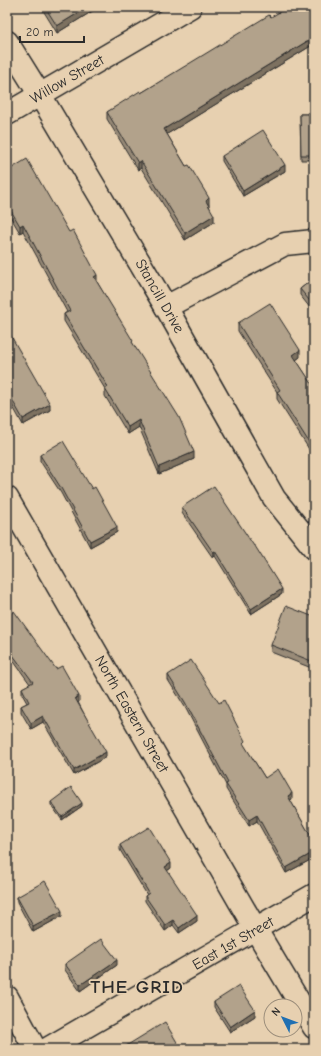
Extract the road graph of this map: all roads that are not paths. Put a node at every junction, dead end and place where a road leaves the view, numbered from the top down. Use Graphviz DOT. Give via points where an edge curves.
graph roads {
  1 [pos="190,7"];
  2 [pos="7,42"];
  3 [pos="40,95"];
  4 [pos="7,114"];
  5 [pos="314,241"];
  6 [pos="166,307"];
  7 [pos="7,498"];
  8 [pos="314,548"];
  9 [pos="314,895"];
  10 [pos="256,930"];
  11 [pos="7,997"];
  12 [pos="314,1027"];
  13 [pos="35,1049"];
  14 [pos="47,1049"];
  1 -- 3 [label="street, Willow Street"];
  2 -- 3 [label="street, Stancill Drive"];
  3 -- 4 [label="street, Willow Street"];
  3 -- 6 [label="street, Stancill Drive"];
  5 -- 6 [label="street" via="285,244"];
  6 -- 8 [label="street, Stancill Drive" via="274,498"];
  7 -- 10 [label="street, North Eastern Street"];
  9 -- 10 [label="street, East 1st Street"];
  10 -- 12 [label="street, North Eastern Street"];
  10 -- 14 [label="street, East 1st Street"];
  11 -- 13 [label="street"];
}
